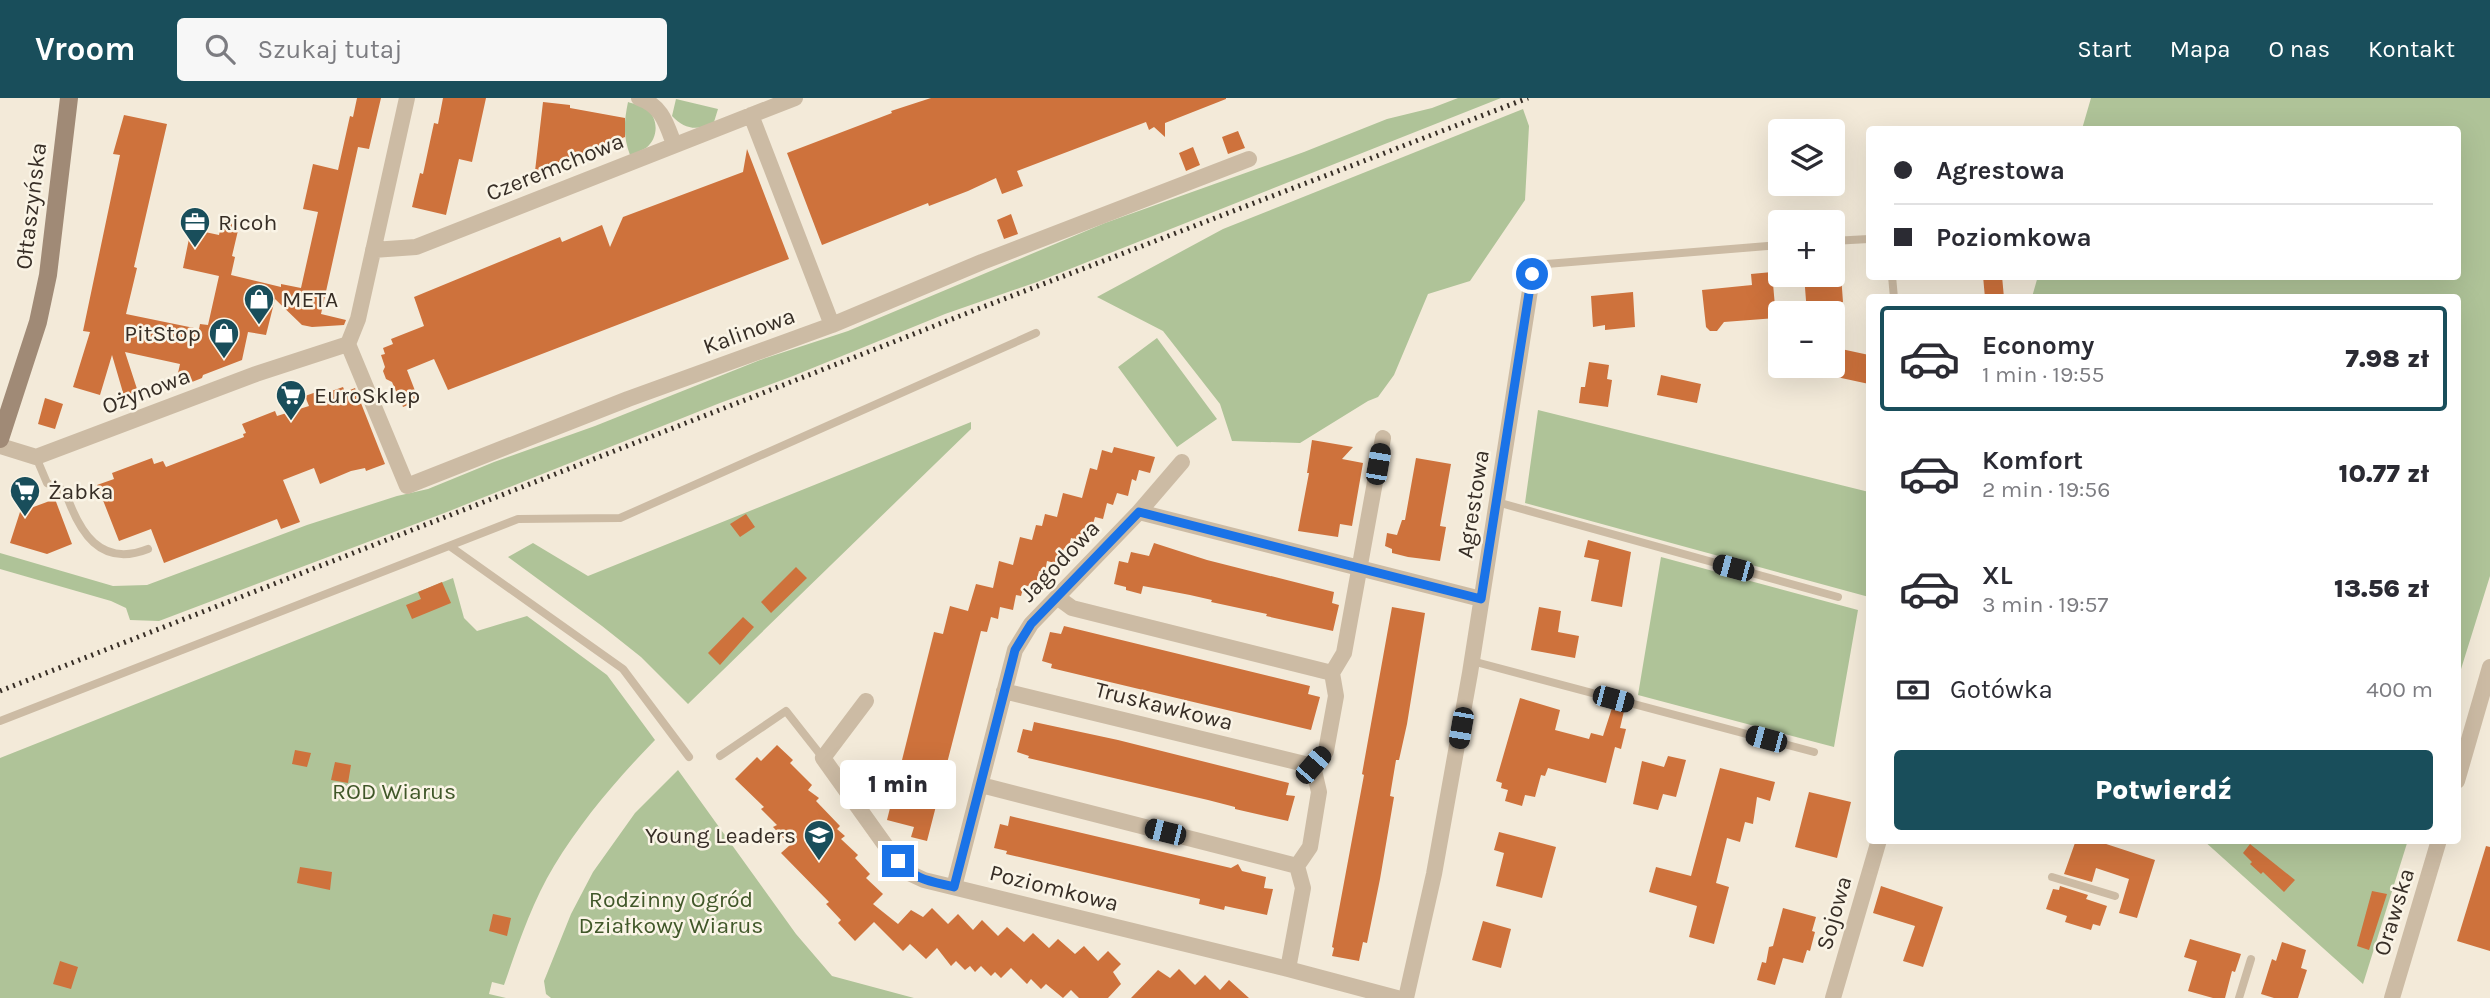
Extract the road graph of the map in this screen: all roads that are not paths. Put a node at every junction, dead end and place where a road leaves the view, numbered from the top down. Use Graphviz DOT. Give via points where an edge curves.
graph roads {
  1 [pos="69,98"];
  2 [pos="407,98"];
  3 [pos="639,98"];
  4 [pos="795,98"];
  5 [pos="751,115"];
  6 [pos="674,144"];
  7 [pos="1249,159"];
  8 [pos="1866,239"];
  9 [pos="1845,240"];
  10 [pos="1768,246"];
  11 [pos="373,250"];
  12 [pos="1534,265"];
  13 [pos="832,324"];
  14 [pos="1037,333"];
  15 [pos="348,344"];
  16 [pos="1383,438"];
  17 [pos="0,439"];
  18 [pos="0,446"];
  19 [pos="36,457"];
  20 [pos="1182,462"];
  21 [pos="1496,502"];
  22 [pos="1139,512"];
  23 [pos="451,547"];
  24 [pos="148,549"];
  25 [pos="1360,569"];
  26 [pos="1057,597"];
  27 [pos="1838,597"];
  28 [pos="1481,599"];
  29 [pos="1472,662"];
  30 [pos="2490,667"];
  31 [pos="1332,673"];
  32 [pos="1004,691"];
  33 [pos="866,701"];
  34 [pos="0,721"];
  35 [pos="1814,752"];
  36 [pos="720,755"];
  37 [pos="689,757"];
  38 [pos="823,758"];
  39 [pos="1313,765"];
  40 [pos="2461,766"];
  41 [pos="981,785"];
  42 [pos="1879,844"];
  43 [pos="2438,844"];
  44 [pos="1297,866"];
  45 [pos="2052,877"];
  46 [pos="954,887"];
  47 [pos="2115,896"];
  48 [pos="2251,960"];
  49 [pos="1288,969"];
  50 [pos="1397,998"];
  51 [pos="1406,998"];
  52 [pos="1833,998"];
  53 [pos="2239,998"];
  54 [pos="2392,998"];
  1 -- 17 [label="street, Ołtaszyńska" via="48,275 38,322"];
  2 -- 11 [label="street"];
  3 -- 6 [label="street" via="652,102"];
  4 -- 5 [label="street, Czeremchowa"];
  5 -- 6 [label="street, Czeremchowa"];
  5 -- 13 [label="street"];
  6 -- 11 [label="street, Czeremchowa" via="416,247"];
  7 -- 13 [label="street, Kalinowa"];
  8 -- 9 [label="lane"];
  10 -- 12 [label="lane"];
  11 -- 15 [label="street" via="359,319"];
  12 -- 21 [label="street, Agrestowa"];
  13 -- 15 [label="street, Kalinowa" via="407,486"];
  14 -- 23 [label="lane" via="620,518 518,519"];
  15 -- 19 [label="street, Ożynowa"];
  16 -- 25 [label="street"];
  18 -- 19 [label="street"];
  19 -- 24 [label="lane" via="47,482 65,491 72,514 102,550 118,556"];
  20 -- 22 [label="street, Jagodowa"];
  21 -- 27 [label="lane"];
  21 -- 28 [label="street, Agrestowa"];
  22 -- 25 [label="street"];
  22 -- 26 [label="street, Jagodowa"];
  23 -- 34 [label="lane"];
  23 -- 37 [label="lane" via="623,670"];
  25 -- 28 [label="street"];
  25 -- 31 [label="street" via="1344,653"];
  26 -- 31 [label="street" via="1072,608"];
  26 -- 32 [label="street, Jagodowa" via="1031,624 1015,650"];
  28 -- 29 [label="street, Agrestowa"];
  29 -- 35 [label="lane"];
  29 -- 51 [label="street, Agrestowa" via="1438,855"];
  30 -- 40 [label="street"];
  31 -- 39 [label="street" via="1336,696 1326,751"];
  32 -- 39 [label="street, Truskawkowa"];
  32 -- 41 [label="street, Jagodowa"];
  33 -- 38 [label="street"];
  36 -- 38 [label="lane" via="786,711"];
  38 -- 46 [label="street, Poziomkowa" via="909,873"];
  39 -- 44 [label="street" via="1319,792 1310,847"];
  41 -- 44 [label="street"];
  41 -- 46 [label="street, Jagodowa"];
  42 -- 52 [label="street, Sojowa"];
  43 -- 54 [label="street, Orawska"];
  44 -- 49 [label="street" via="1303,888"];
  45 -- 47 [label="lane"];
  46 -- 49 [label="street, Poziomkowa"];
  48 -- 53 [label="lane"];
  49 -- 50 [label="street, Poziomkowa"];
}
